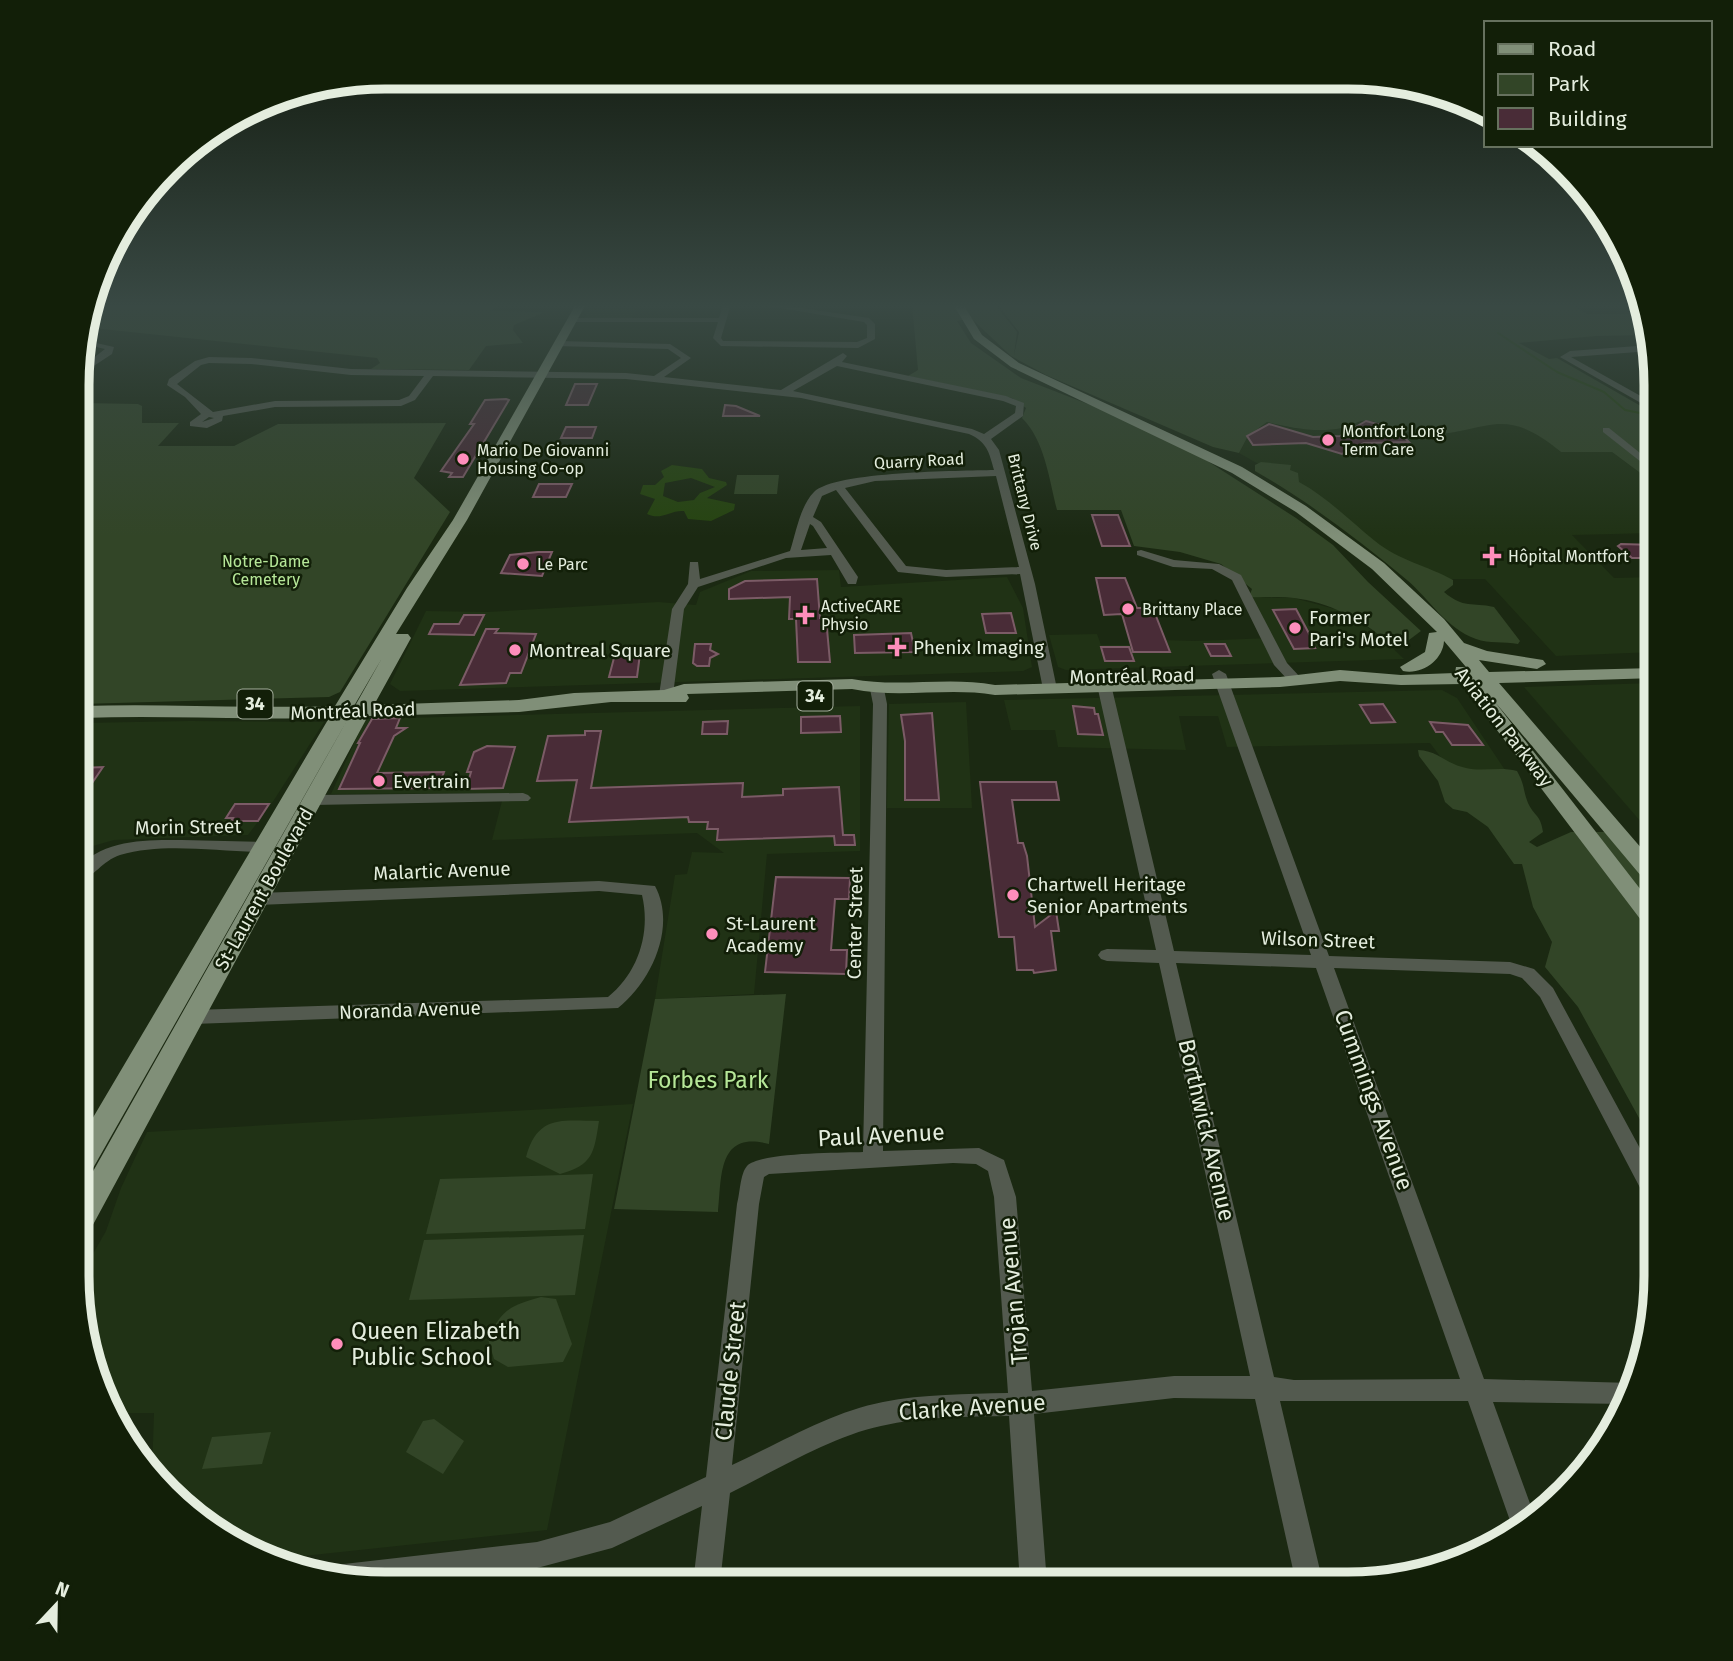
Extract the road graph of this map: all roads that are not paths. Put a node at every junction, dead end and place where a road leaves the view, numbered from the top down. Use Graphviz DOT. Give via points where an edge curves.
graph roads {
  1 [pos="172,382"];
  2 [pos="425,382"];
  3 [pos="538,382"];
  4 [pos="679,382"];
  5 [pos="803,382"];
  6 [pos="923,382"];
  7 [pos="1047,382"];
  8 [pos="1608,382"];
  9 [pos="783,393"];
  10 [pos="1644,402"];
  11 [pos="1606,430"];
  12 [pos="985,438"];
  13 [pos="1644,461"];
  14 [pos="1000,473"];
  15 [pos="840,488"];
  16 [pos="807,519"];
  17 [pos="1343,540"];
  18 [pos="834,551"];
  19 [pos="795,552"];
  20 [pos="1141,553"];
  21 [pos="694,564"];
  22 [pos="1025,570"];
  23 [pos="852,581"];
  24 [pos="694,584"];
  25 [pos="1435,638"];
  26 [pos="1455,643"];
  27 [pos="1644,661"];
  28 [pos="1537,664"];
  29 [pos="1472,672"];
  30 [pos="1644,673"];
  31 [pos="1412,674"];
  32 [pos="1581,675"];
  33 [pos="1293,677"];
  34 [pos="1221,679"];
  35 [pos="1104,682"];
  36 [pos="1049,683"];
  37 [pos="877,689"];
  38 [pos="666,695"];
  39 [pos="356,706"];
  40 [pos="1490,708"];
  41 [pos="89,712"];
  42 [pos="1519,719"];
  43 [pos="523,798"];
  44 [pos="314,800"];
  45 [pos="263,847"];
  46 [pos="1644,865"];
  47 [pos="89,868"];
  48 [pos="258,899"];
  49 [pos="1644,909"];
  50 [pos="1107,955"];
  51 [pos="1167,956"];
  52 [pos="1324,960"];
  53 [pos="624,995"];
  54 [pos="193,1017"];
  55 [pos="89,1150"];
  56 [pos="873,1159"];
  57 [pos="765,1166"];
  58 [pos="997,1166"];
  59 [pos="1644,1175"];
  60 [pos="89,1205"];
  61 [pos="1266,1388"];
  62 [pos="1476,1390"];
  63 [pos="1619,1393"];
  64 [pos="1021,1404"];
  65 [pos="717,1486"];
  66 [pos="1521,1515"];
  67 [pos="388,1572"];
  68 [pos="708,1572"];
  69 [pos="1033,1572"];
  70 [pos="1307,1572"];
  1 -- 2 [label="street, Brittany Drive" via="213,414 275,404 401,403 412,398"];
  3 -- 39 [label="main road, St-Laurent Boulevard" via="442,551 417,611 395,638"];
  4 -- 9 [label="street, Brittany Drive"];
  5 -- 9 [label="street"];
  6 -- 12 [label="street" via="1019,404 1022,410"];
  7 -- 17 [label="main road, Aviation Parkway" via="1222,462"];
  8 -- 10 [label="street"];
  9 -- 12 [label="street, Brittany Drive" via="827,399"];
  11 -- 13 [label="street"];
  12 -- 14 [label="street, Brittany Drive" via="994,450"];
  14 -- 15 [label="street, Quarry Road" via="875,478"];
  14 -- 22 [label="street, Brittany Drive"];
  15 -- 16 [label="street, Quarry Road" via="818,494"];
  15 -- 22 [label="street" via="896,564 911,572"];
  16 -- 18 [label="street" via="817,523"];
  16 -- 19 [label="street"];
  17 -- 25 [label="main road, Aviation Parkway" via="1384,578"];
  17 -- 26 [label="main road, Aviation Parkway" via="1412,596"];
  18 -- 19 [label="street"];
  18 -- 23 [label="street"];
  19 -- 24 [label="street"];
  20 -- 33 [label="street" via="1161,561 1215,566 1237,578 1281,665"];
  21 -- 24 [label="street"];
  22 -- 36 [label="street, Brittany Drive"];
  24 -- 38 [label="street" via="678,608"];
  25 -- 29 [label="main road, Aviation Parkway"];
  25 -- 31 [label="main road" via="1431,656"];
  26 -- 28 [label="main road" via="1483,656"];
  26 -- 29 [label="main road, Aviation Parkway"];
  27 -- 28 [label="main road, Montréal Road / 34"];
  28 -- 29 [label="main road, Montréal Road / 34"];
  29 -- 31 [label="main road, Montréal Road / 34"];
  29 -- 32 [label="main road, Montréal Road / 34"];
  29 -- 40 [label="main road, Aviation Parkway"];
  29 -- 42 [label="main road, Aviation Parkway"];
  30 -- 32 [label="main road, Montréal Road / 34"];
  31 -- 33 [label="main road, Montréal Road / 34"];
  31 -- 40 [label="main road" via="1461,688"];
  32 -- 42 [label="main road" via="1513,688 1509,698"];
  33 -- 34 [label="main road, Montréal Road / 34" via="1280,682"];
  34 -- 35 [label="main road, Montréal Road / 34"];
  34 -- 52 [label="street, Cummings Avenue"];
  35 -- 36 [label="main road, Montréal Road / 34"];
  35 -- 51 [label="street, Borthwick Avenue"];
  36 -- 37 [label="main road, Montréal Road / 34" via="995,690 972,685"];
  37 -- 38 [label="main road, Montréal Road / 34" via="857,695 684,699"];
  37 -- 56 [label="street, Center Street"];
  38 -- 39 [label="main road, Montréal Road / 34" via="545,699 519,706"];
  39 -- 41 [label="main road, Montréal Road / 34" via="270,714"];
  39 -- 44 [label="main road, St-Laurent Boulevard"];
  39 -- 45 [label="main road, St-Laurent Boulevard"];
  40 -- 49 [label="main road, Aviation Parkway"];
  42 -- 46 [label="main road, Aviation Parkway"];
  43 -- 44 [label="street"];
  44 -- 48 [label="main road, St-Laurent Boulevard"];
  45 -- 47 [label="street, Morin Street" via="146,846 102,855"];
  45 -- 55 [label="main road, St-Laurent Boulevard"];
  48 -- 53 [label="street, Malartic Avenue" via="599,886 649,890 653,915 642,970"];
  48 -- 54 [label="main road, St-Laurent Boulevard"];
  50 -- 51 [label="street, Wilson Street"];
  51 -- 52 [label="street, Wilson Street"];
  51 -- 61 [label="street, Borthwick Avenue"];
  52 -- 59 [label="street, Wilson Street" via="1528,972 1546,993"];
  52 -- 62 [label="street, Cummings Avenue"];
  53 -- 54 [label="street, Noranda Avenue" via="612,1003 585,1005"];
  54 -- 60 [label="main road, St-Laurent Boulevard"];
  56 -- 57 [label="street, Paul Avenue"];
  56 -- 58 [label="street, Paul Avenue" via="979,1156"];
  57 -- 65 [label="street, Claude Street" via="755,1172 750,1194"];
  58 -- 64 [label="street, Trojan Avenue" via="1005,1197"];
  61 -- 62 [label="street, Clarke Avenue"];
  61 -- 64 [label="street, Clarke Avenue" via="1174,1387"];
  61 -- 70 [label="street, Borthwick Avenue"];
  62 -- 63 [label="street, Clarke Avenue"];
  62 -- 66 [label="street, Cummings Avenue"];
  64 -- 65 [label="street, Clarke Avenue" via="926,1407 880,1414 834,1430"];
  64 -- 69 [label="street, Trojan Avenue"];
  65 -- 67 [label="street, Clarke Avenue" via="612,1535 537,1555"];
  65 -- 68 [label="street, Claude Street"];
}
